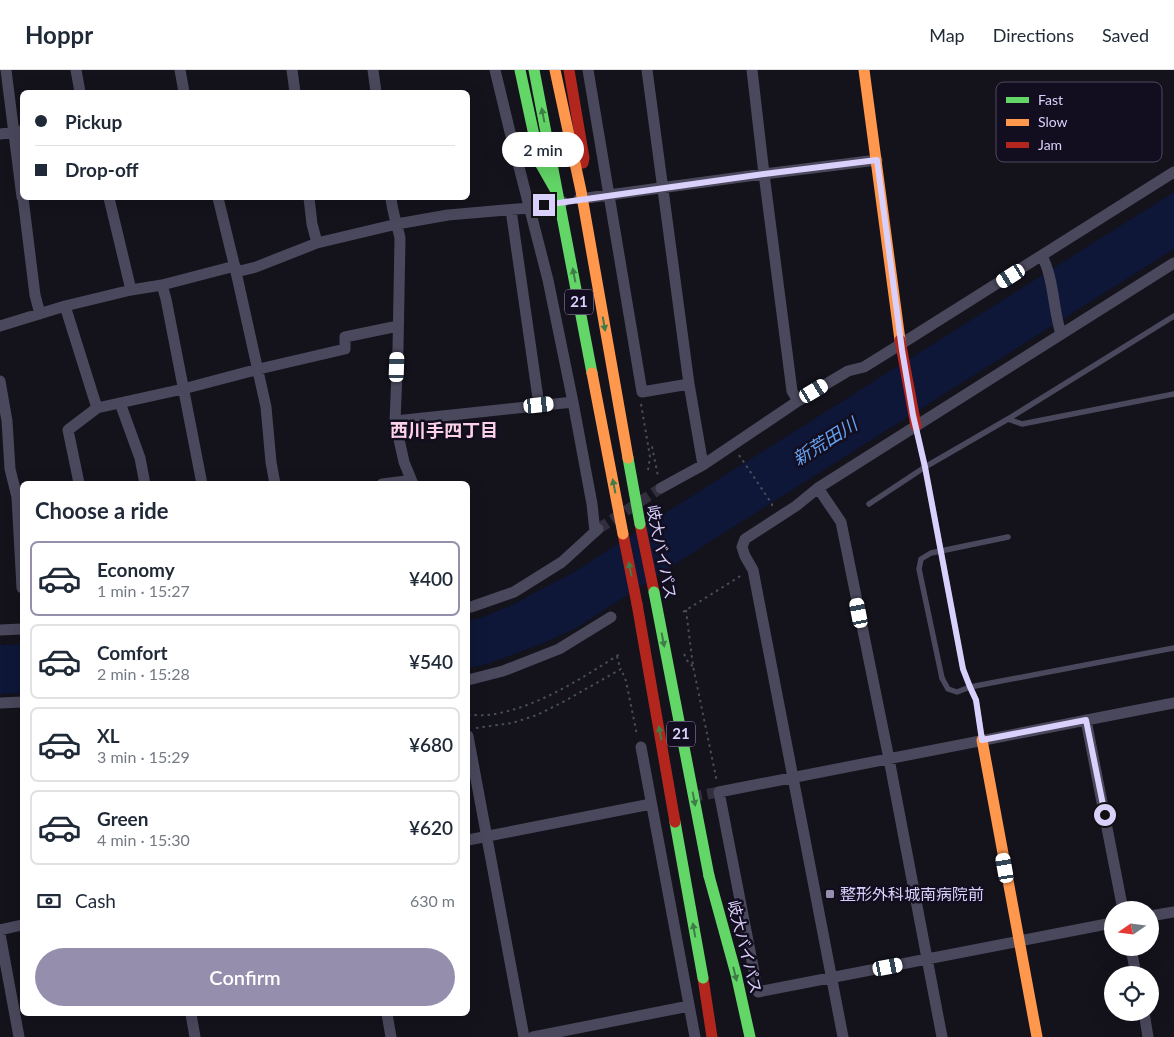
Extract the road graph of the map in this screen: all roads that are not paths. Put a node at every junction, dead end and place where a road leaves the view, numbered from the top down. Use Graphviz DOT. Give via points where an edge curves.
graph roads {
  1 [pos="6,70"];
  2 [pos="76,70"];
  3 [pos="180,70"];
  4 [pos="292,70"];
  5 [pos="373,70"];
  6 [pos="495,70"];
  7 [pos="520,70"];
  8 [pos="534,70"];
  9 [pos="556,70"];
  10 [pos="569,70"];
  11 [pos="588,70"];
  12 [pos="647,70"];
  13 [pos="752,70"];
  14 [pos="864,70"];
  15 [pos="80,90"];
  16 [pos="184,90"];
  17 [pos="295,90"];
  18 [pos="376,90"];
  19 [pos="18,132"];
  20 [pos="0,134"];
  21 [pos="20,158"];
  22 [pos="877,160"];
  23 [pos="1174,172"];
  24 [pos="764,174"];
  25 [pos="662,188"];
  26 [pos="581,191"];
  27 [pos="608,195"];
  28 [pos="559,196"];
  29 [pos="23,200"];
  30 [pos="109,200"];
  31 [pos="219,200"];
  32 [pos="309,200"];
  33 [pos="391,200"];
  34 [pos="529,208"];
  35 [pos="511,210"];
  36 [pos="397,224"];
  37 [pos="317,242"];
  38 [pos="1044,260"];
  39 [pos="1174,263"];
  40 [pos="236,269"];
  41 [pos="162,285"];
  42 [pos="131,290"];
  43 [pos="65,306"];
  44 [pos="40,314"];
  45 [pos="1174,316"];
  46 [pos="0,326"];
  47 [pos="398,326"];
  48 [pos="1059,329"];
  49 [pos="902,347"];
  50 [pos="258,369"];
  51 [pos="0,381"];
  52 [pos="689,384"];
  53 [pos="183,389"];
  54 [pos="1174,394"];
  55 [pos="798,401"];
  56 [pos="573,402"];
  57 [pos="120,403"];
  58 [pos="539,405"];
  59 [pos="97,408"];
  60 [pos="1008,419"];
  61 [pos="915,420"];
  62 [pos="395,421"];
  63 [pos="703,465"];
  64 [pos="925,467"];
  65 [pos="78,481"];
  66 [pos="144,481"];
  67 [pos="201,481"];
  68 [pos="274,481"];
  69 [pos="412,481"];
  70 [pos="662,488"];
  71 [pos="818,488"];
  72 [pos="20,497"];
  73 [pos="870,504"];
  74 [pos="1008,537"];
  75 [pos="470,607"];
  76 [pos="611,617"];
  77 [pos="20,629"];
  78 [pos="0,630"];
  79 [pos="1174,648"];
  80 [pos="470,679"];
  81 [pos="970,687"];
  82 [pos="20,702"];
  83 [pos="0,703"];
  84 [pos="1173,706"];
  85 [pos="1086,720"];
  86 [pos="982,740"];
  87 [pos="470,747"];
  88 [pos="640,747"];
  89 [pos="889,759"];
  90 [pos="793,778"];
  91 [pos="651,804"];
  92 [pos="486,836"];
  93 [pos="470,840"];
  94 [pos="1121,901"];
  95 [pos="1174,912"];
  96 [pos="1159,914"];
  97 [pos="1104,925"];
  98 [pos="20,926"];
  99 [pos="0,930"];
  100 [pos="0,934"];
  101 [pos="1019,942"];
  102 [pos="926,960"];
  103 [pos="831,978"];
  104 [pos="689,1006"];
  105 [pos="191,1016"];
  106 [pos="387,1016"];
  107 [pos="1145,1021"];
  108 [pos="20,1037"];
  109 [pos="195,1037"];
  110 [pos="391,1037"];
  111 [pos="524,1037"];
  112 [pos="533,1037"];
  113 [pos="694,1037"];
  114 [pos="712,1037"];
  115 [pos="750,1037"];
  116 [pos="843,1037"];
  117 [pos="942,1037"];
  118 [pos="1037,1037"];
  119 [pos="1148,1037"];
  1 -- 19 [label="street"];
  2 -- 15 [label="street"];
  3 -- 16 [label="street"];
  4 -- 17 [label="street"];
  5 -- 18 [label="street"];
  6 -- 34 [label="street"];
  7 -- 28 [label="main road, 21" via="540,163"];
  28 -- 8 [label="main road, 21, one-way, bridge"];
  9 -- 26 [label="main road, 岐大バイパス / 21, bridge"];
  10 -- 26 [label="main road, 21" via="584,158"];
  11 -- 27 [label="street"];
  12 -- 25 [label="street"];
  13 -- 24 [label="street"];
  14 -- 22 [label="main road"];
  19 -- 20 [label="street"];
  19 -- 21 [label="street"];
  22 -- 24 [label="street"];
  22 -- 49 [label="main road"];
  23 -- 38 [label="street"];
  24 -- 25 [label="street"];
  24 -- 55 [label="street" via="792,391"];
  25 -- 27 [label="street"];
  25 -- 52 [label="street"];
  26 -- 115 [label="main road, 岐大バイパス / 21, one-way, bridge" via="640,524 707,866"];
  27 -- 34 [label="street"];
  27 -- 52 [label="street" via="642,392"];
  114 -- 28 [label="main road, 21, one-way, bridge" via="654,696"];
  29 -- 44 [label="street"];
  30 -- 42 [label="street"];
  31 -- 40 [label="street"];
  32 -- 37 [label="street"];
  33 -- 36 [label="street"];
  34 -- 35 [label="street"];
  34 -- 56 [label="street" via="548,280"];
  35 -- 36 [label="street" via="448,215"];
  35 -- 58 [label="street"];
  36 -- 37 [label="street"];
  36 -- 47 [label="street" via="400,238"];
  37 -- 40 [label="street" via="256,267"];
  38 -- 48 [label="street"];
  38 -- 49 [label="street"];
  39 -- 48 [label="street"];
  40 -- 41 [label="street"];
  40 -- 50 [label="street"];
  41 -- 42 [label="street"];
  41 -- 53 [label="street"];
  42 -- 43 [label="street"];
  43 -- 44 [label="street"];
  43 -- 59 [label="street"];
  44 -- 46 [label="street"];
  45 -- 60 [label="lane"];
  47 -- 50 [label="street" via="345,337 345,349"];
  47 -- 62 [label="street"];
  48 -- 61 [label="street"];
  49 -- 55 [label="street" via="864,367 848,371"];
  49 -- 61 [label="main road"];
  50 -- 53 [label="street"];
  50 -- 68 [label="street"];
  51 -- 72 [label="street" via="10,469"];
  52 -- 63 [label="street"];
  53 -- 57 [label="street"];
  53 -- 67 [label="street"];
  54 -- 60 [label="lane" via="1022,424"];
  55 -- 63 [label="street"];
  56 -- 58 [label="street"];
  56 -- 75 [label="street" via="597,530 562,562 514,592"];
  57 -- 59 [label="street"];
  57 -- 66 [label="street" via="140,458"];
  58 -- 62 [label="street"];
  59 -- 65 [label="street" via="68,430"];
  60 -- 64 [label="lane"];
  61 -- 64 [label="lane"];
  61 -- 71 [label="street"];
  62 -- 69 [label="street" via="404,462"];
  63 -- 70 [label="street"];
  64 -- 73 [label="lane"];
  64 -- 81 [label="lane" via="963,669"];
  71 -- 89 [label="street" via="840,522"];
  71 -- 90 [label="street" via="745,539 742,547 754,570"];
  74 -- 81 [label="lane, bridge" via="931,553 921,559 918,570 942,678 948,689 957,692"];
  76 -- 80 [label="street" via="559,649 503,671"];
  77 -- 78 [label="street"];
  79 -- 81 [label="lane"];
  81 -- 86 [label="lane" via="976,700"];
  82 -- 83 [label="street"];
  84 -- 85 [label="street"];
  85 -- 86 [label="street"];
  85 -- 94 [label="street"];
  86 -- 89 [label="street"];
  86 -- 101 [label="main road"];
  87 -- 92 [label="street"];
  88 -- 91 [label="street"];
  89 -- 90 [label="street"];
  89 -- 102 [label="street"];
  90 -- 103 [label="street"];
  90 -- 103 [label="street" via="719,792 758,992"];
  91 -- 92 [label="street"];
  91 -- 104 [label="street"];
  92 -- 93 [label="street"];
  92 -- 111 [label="street"];
  95 -- 96 [label="street"];
  97 -- 101 [label="street"];
  98 -- 99 [label="street"];
  100 -- 108 [label="street"];
  101 -- 102 [label="street"];
  101 -- 118 [label="main road"];
  102 -- 103 [label="street"];
  102 -- 117 [label="street"];
  103 -- 116 [label="street"];
  104 -- 112 [label="street"];
  104 -- 113 [label="street"];
  105 -- 109 [label="street"];
  106 -- 110 [label="street"];
  107 -- 119 [label="street"];
}
